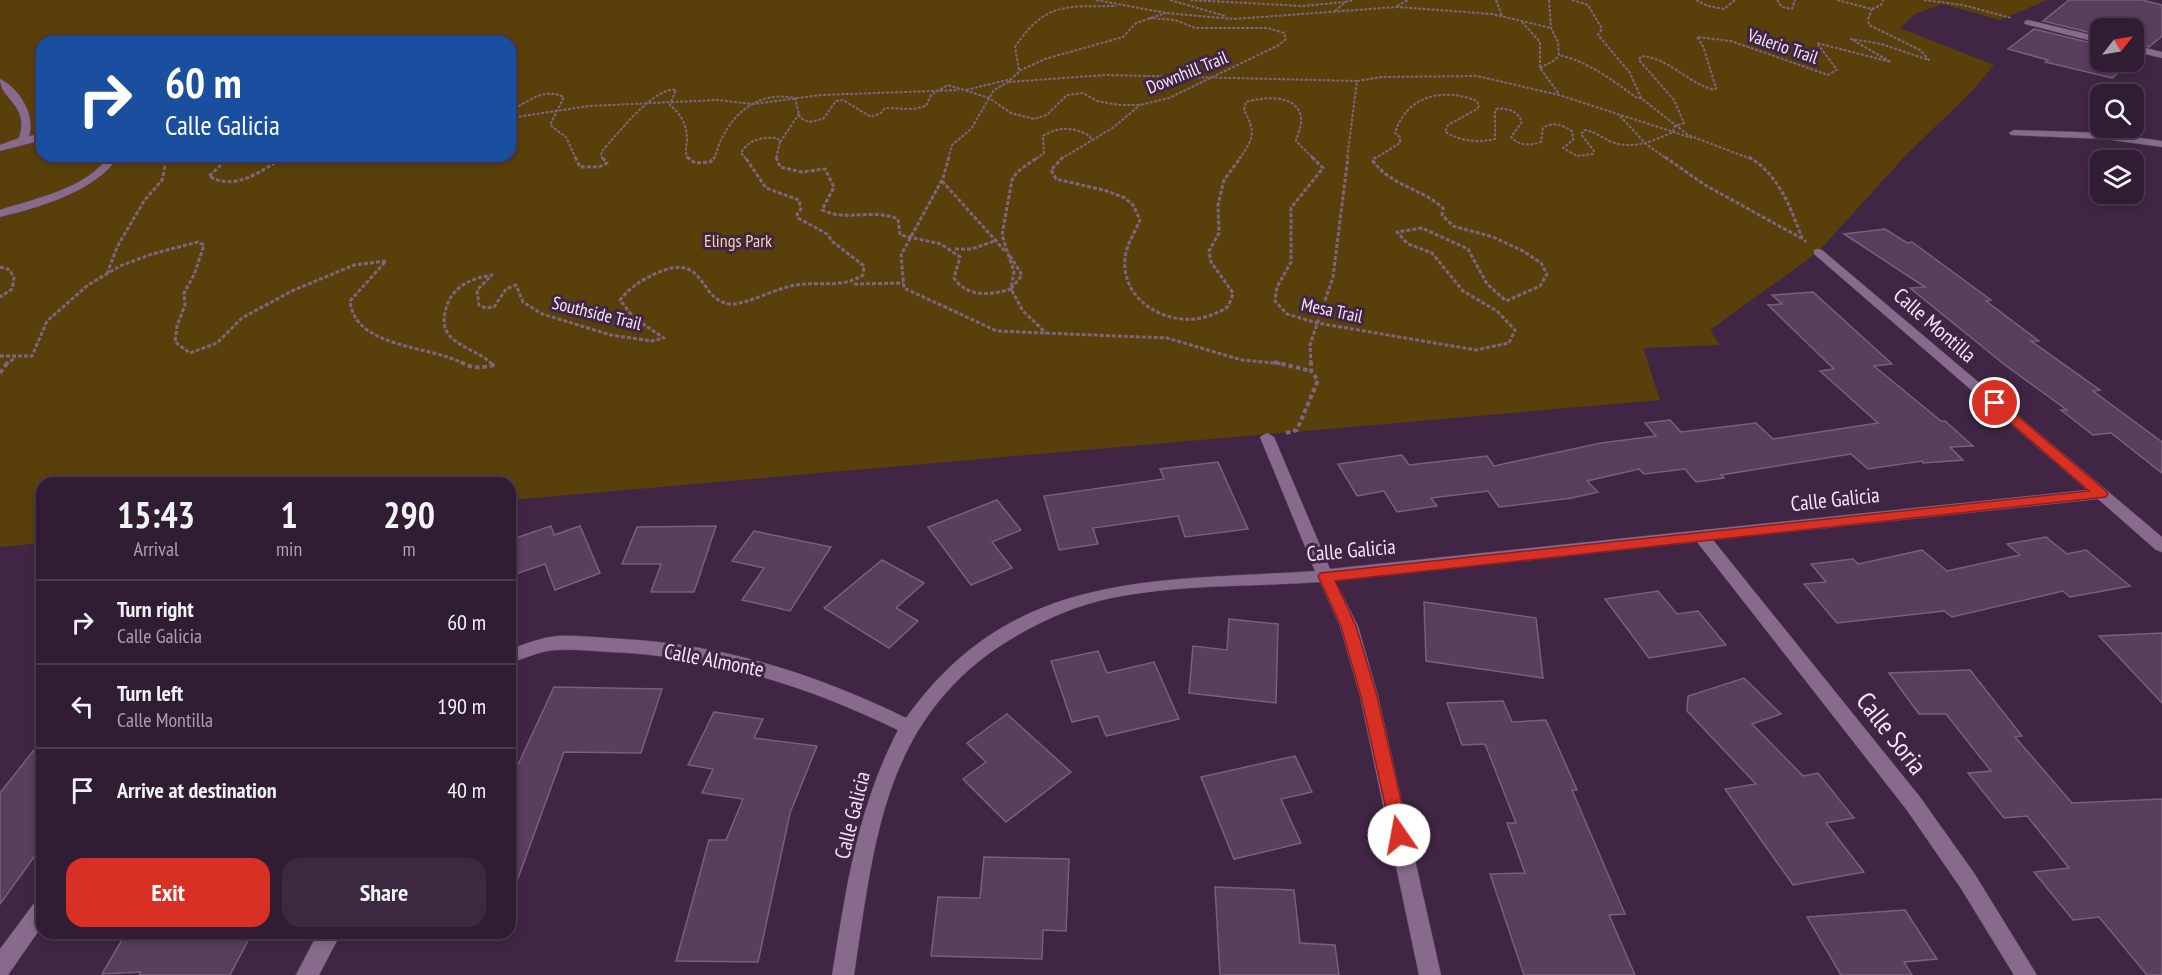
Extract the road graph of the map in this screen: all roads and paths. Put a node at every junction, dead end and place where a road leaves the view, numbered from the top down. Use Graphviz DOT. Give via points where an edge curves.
graph roads {
  1 [pos="1096,0"];
  2 [pos="1172,0"];
  3 [pos="1178,0"];
  4 [pos="1190,0"];
  5 [pos="1353,0"];
  6 [pos="1408,0"];
  7 [pos="1496,0"];
  8 [pos="1549,0"];
  9 [pos="1572,0"];
  10 [pos="1696,0"];
  11 [pos="1735,0"];
  12 [pos="1777,0"];
  13 [pos="1795,0"];
  14 [pos="1838,0"];
  15 [pos="1883,0"];
  16 [pos="1924,0"];
  17 [pos="1344,2"];
  18 [pos="1123,6"];
  19 [pos="1396,7"];
  20 [pos="1872,9"];
  21 [pos="1335,11"];
  22 [pos="1166,14"];
  23 [pos="1201,16"];
  24 [pos="1502,16"];
  25 [pos="1149,18"];
  26 [pos="1234,19"];
  27 [pos="1521,20"];
  28 [pos="2028,22"];
  29 [pos="1189,26"];
  30 [pos="1551,28"];
  31 [pos="2090,38"];
  32 [pos="2144,51"];
  33 [pos="1559,55"];
  34 [pos="2162,55"];
  35 [pos="1540,68"];
  36 [pos="1012,78"];
  37 [pos="1208,79"];
  38 [pos="1357,81"];
  39 [pos="0,82"];
  40 [pos="1008,82"];
  41 [pos="962,90"];
  42 [pos="936,92"];
  43 [pos="1559,95"];
  44 [pos="795,98"];
  45 [pos="989,98"];
  46 [pos="1641,98"];
  47 [pos="672,101"];
  48 [pos="648,103"];
  49 [pos="753,104"];
  50 [pos="1140,105"];
  51 [pos="516,108"];
  52 [pos="558,111"];
  53 [pos="799,113"];
  54 [pos="1618,114"];
  55 [pos="516,117"];
  56 [pos="1674,127"];
  57 [pos="1673,132"];
  58 [pos="2014,133"];
  59 [pos="36,138"];
  60 [pos="23,140"];
  61 [pos="1091,140"];
  62 [pos="780,142"];
  63 [pos="1703,142"];
  64 [pos="1646,144"];
  65 [pos="2162,144"];
  66 [pos="0,148"];
  67 [pos="112,162"];
  68 [pos="164,162"];
  69 [pos="224,162"];
  70 [pos="276,162"];
  71 [pos="942,180"];
  72 [pos="0,214"];
  73 [pos="1002,237"];
  74 [pos="908,238"];
  75 [pos="1802,238"];
  76 [pos="996,240"];
  77 [pos="954,249"];
  78 [pos="1818,252"];
  79 [pos="1008,254"];
  80 [pos="0,267"];
  81 [pos="107,274"];
  82 [pos="903,283"];
  83 [pos="847,284"];
  84 [pos="1011,289"];
  85 [pos="0,297"];
  86 [pos="1317,323"];
  87 [pos="1046,334"];
  88 [pos="0,356"];
  89 [pos="17,358"];
  90 [pos="1311,371"];
  91 [pos="0,373"];
  92 [pos="1267,437"];
  93 [pos="2101,494"];
  94 [pos="1701,536"];
  95 [pos="2162,546"];
  96 [pos="1325,576"];
  97 [pos="516,654"];
  98 [pos="908,727"];
  99 [pos="36,917"];
  100 [pos="327,939"];
  101 [pos="0,967"];
  102 [pos="307,975"];
  103 [pos="843,975"];
  104 [pos="1430,975"];
  105 [pos="2026,975"];
  1 -- 18 [label="path"];
  2 -- 3 [label="path"];
  2 -- 26 [label="path"];
  4 -- 17 [label="path" via="1304,6"];
  5 -- 17 [label="path"];
  6 -- 19 [label="path"];
  7 -- 24 [label="path"];
  8 -- 30 [label="path"];
  9 -- 46 [label="path" via="1593,10 1602,29 1598,35 1637,82"];
  10 -- 11 [label="path" via="1724,9"];
  12 -- 13 [label="path" via="1782,7 1792,9"];
  14 -- 20 [label="path"];
  15 -- 20 [label="path"];
  16 -- 28 [label="path" via="1963,5"];
  17 -- 21 [label="path"];
  18 -- 22 [label="path"];
  18 -- 36 [label="path" via="1055,11 1038,18 1015,47 1020,69"];
  19 -- 21 [label="path"];
  19 -- 24 [label="path"];
  20 -- 56 [label="path, Valerio Trail" via="1869,25 1920,50 1929,60 1858,39 1851,39 1891,62 1817,43 1837,70 1828,75 1721,39 1697,37 1712,73 1714,90 1655,57 1641,56 1639,60 1674,100 1684,123"];
  21 -- 26 [label="path"];
  22 -- 23 [label="path"];
  22 -- 25 [label="path"];
  23 -- 26 [label="path"];
  23 -- 29 [label="path"];
  24 -- 27 [label="path"];
  25 -- 29 [label="path, Downhill Trail" via="1175,20"];
  25 -- 40 [label="path" via="1129,27 1123,37 1045,59"];
  27 -- 30 [label="path"];
  27 -- 35 [label="path" via="1540,42"];
  28 -- 31 [label="street"];
  29 -- 37 [label="path, Downhill Trail" via="1268,28 1284,33 1286,39 1279,45"];
  30 -- 33 [label="path"];
  32 -- 34 [label="street"];
  33 -- 35 [label="path"];
  33 -- 46 [label="path" via="1596,70"];
  35 -- 43 [label="path"];
  36 -- 40 [label="path"];
  36 -- 41 [label="path"];
  37 -- 38 [label="path"];
  37 -- 40 [label="path" via="1105,75"];
  37 -- 50 [label="path, Downhill Trail" via="1169,98"];
  38 -- 43 [label="path" via="1477,76"];
  38 -- 86 [label="path" via="1332,277"];
  39 -- 60 [label="street" via="25,111 28,130"];
  40 -- 45 [label="path"];
  41 -- 42 [label="path, Downhill Trail" via="948,86"];
  41 -- 45 [label="path, Downhill Trail"];
  42 -- 44 [label="path, Downhill Trail"];
  42 -- 53 [label="path" via="926,106 885,108 871,117 843,100 832,103 823,119 809,122 800,118"];
  43 -- 54 [label="path"];
  44 -- 49 [label="path" via="783,95"];
  44 -- 53 [label="path"];
  45 -- 50 [label="path, Downhill Trail" via="1011,113 1034,119 1047,115 1067,95 1083,93 1097,101"];
  45 -- 71 [label="path" via="971,129 952,145"];
  46 -- 56 [label="path"];
  47 -- 48 [label="path"];
  47 -- 48 [label="path" via="676,90 671,88 654,95"];
  47 -- 49 [label="path"];
  47 -- 49 [label="path" via="670,105 681,114 687,158 695,163 710,162 716,156 720,139"];
  48 -- 52 [label="path"];
  48 -- 52 [label="path" via="602,151 607,163 599,167 580,167 566,137 550,125"];
  50 -- 61 [label="path"];
  51 -- 52 [label="path" via="543,93 560,94 564,97"];
  52 -- 55 [label="path"];
  53 -- 62 [label="path"];
  54 -- 57 [label="path"];
  54 -- 64 [label="path"];
  56 -- 57 [label="path"];
  56 -- 63 [label="path"];
  57 -- 63 [label="path"];
  57 -- 64 [label="path"];
  58 -- 65 [label="street" via="2105,136"];
  59 -- 60 [label="street"];
  60 -- 66 [label="street"];
  61 -- 73 [label="path" via="1080,130 1070,128 1043,136 1044,153 1012,180"];
  61 -- 86 [label="path, Mesa Trail" via="1058,160 1051,170 1056,179 1120,195 1134,204 1140,220 1124,260 1128,285 1140,300 1155,312 1180,320 1211,317 1228,306 1233,293 1210,262 1209,251 1219,234 1218,204 1224,180 1251,143 1253,126 1244,110 1246,102 1257,98 1293,104 1301,117 1296,141 1323,168 1291,208 1291,262 1277,287 1275,301 1287,314"];
  62 -- 74 [label="path" via="776,159 780,167 802,172 825,169 834,187 822,210 829,215 858,218 892,215 898,219 900,235"];
  62 -- 83 [label="path" via="777,138 752,140 741,153 764,185 799,200 798,218 827,234 864,266 863,275"];
  63 -- 75 [label="path" via="1751,158 1773,177 1787,199"];
  64 -- 75 [label="path" via="1705,185"];
  64 -- 86 [label="path, Mesa Trail" via="1616,143 1586,130 1581,134 1594,151 1579,156 1563,148 1573,140 1572,131 1552,124 1543,128 1541,142 1518,143 1511,137 1522,122 1520,116 1502,109 1496,109 1495,139 1466,141 1445,132 1448,125 1477,109 1477,101 1461,95 1426,96 1396,126 1400,143 1376,156 1376,166 1389,179 1439,204 1442,215 1453,226 1493,237 1523,251 1541,263 1547,274 1540,286 1506,302 1487,284 1468,249 1422,228 1397,232 1408,244 1432,253 1462,291 1497,311 1515,330 1509,343 1476,350"];
  67 -- 72 [label="street" via="74,186"];
  68 -- 81 [label="path" via="162,180 133,219"];
  69 -- 70 [label="path" via="209,176 214,181 247,179"];
  71 -- 74 [label="path"];
  71 -- 76 [label="path"];
  73 -- 76 [label="path"];
  73 -- 79 [label="path"];
  74 -- 77 [label="path"];
  74 -- 82 [label="path" via="901,255"];
  75 -- 78 [label="path"];
  76 -- 77 [label="path" via="972,249"];
  76 -- 79 [label="path"];
  77 -- 84 [label="path" via="960,257 954,278 965,290 978,294"];
  78 -- 93 [label="street, Calle Montilla"];
  79 -- 84 [label="path" via="1014,272"];
  79 -- 84 [label="path" via="1021,271"];
  80 -- 85 [label="path" via="10,270 15,278 12,289"];
  81 -- 83 [label="path, Southside Trail" via="152,254 198,242 204,245 184,293 185,305 177,326 175,342 190,353 219,342 241,319 328,276 356,264 386,261 350,301 363,329 413,349 480,368 493,365 471,347 451,338 443,325 451,294 466,281 480,276 492,275 477,290 479,304 486,308 494,307 506,289 516,285 523,302 542,314 611,335 652,341 664,338 636,321 620,300 632,287 659,271 686,267 695,272 708,293 728,304 800,284"];
  81 -- 89 [label="path, Southside Trail" via="88,285 47,321 32,356"];
  82 -- 83 [label="path"];
  82 -- 87 [label="path" via="904,288 997,331"];
  84 -- 87 [label="path" via="1023,310"];
  86 -- 90 [label="path" via="1310,345"];
  87 -- 90 [label="path" via="1167,338 1242,360 1282,363"];
  88 -- 89 [label="path"];
  89 -- 91 [label="path" via="5,364"];
  90 -- 92 [label="path" via="1318,380 1297,430"];
  92 -- 96 [label="street"];
  93 -- 94 [label="street, Calle Galicia"];
  93 -- 95 [label="street, Calle Montilla"];
  94 -- 96 [label="street, Calle Galicia"];
  94 -- 105 [label="street, Calle Soria" via="1913,802"];
  96 -- 98 [label="street, Calle Galicia" via="1133,588 1058,608 1023,624 959,668"];
  96 -- 104 [label="street" via="1349,626 1369,696"];
  97 -- 98 [label="street, Calle Almonte" via="558,643 687,652 798,678 855,700"];
  98 -- 103 [label="street, Calle Galicia" via="879,788 868,829"];
  99 -- 101 [label="street"];
  100 -- 102 [label="street"];
}
